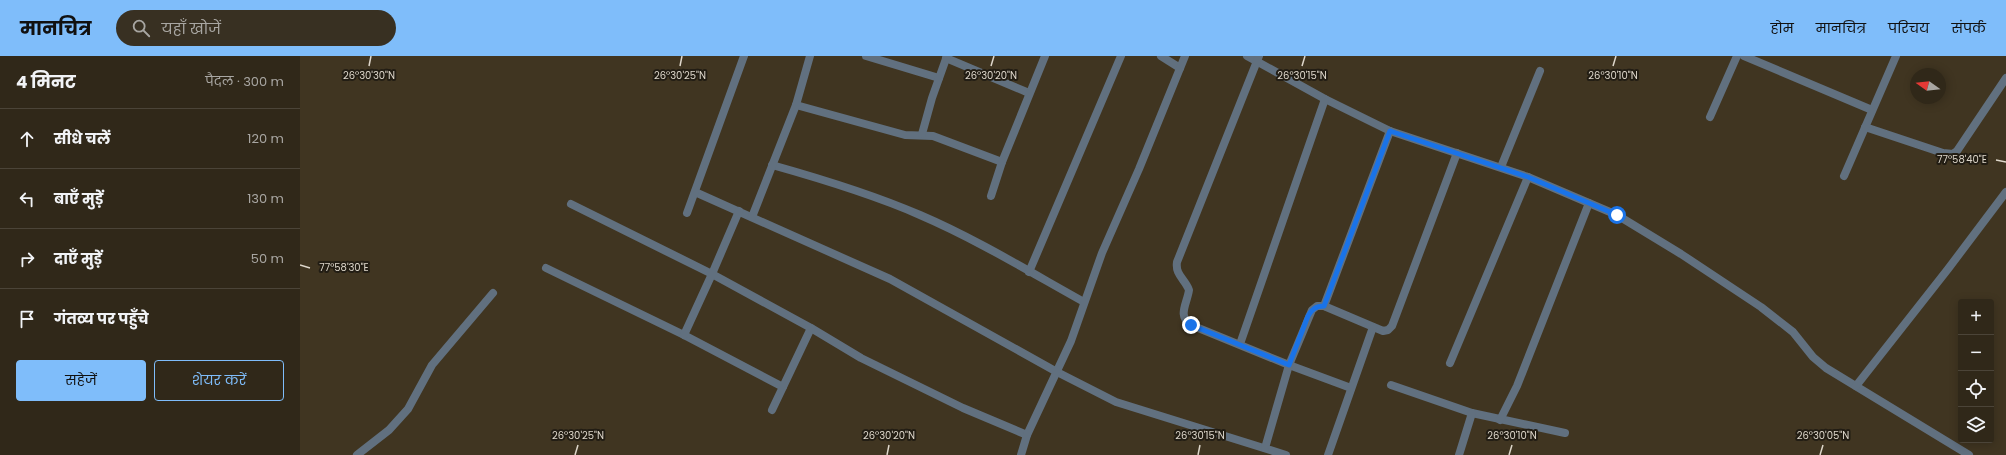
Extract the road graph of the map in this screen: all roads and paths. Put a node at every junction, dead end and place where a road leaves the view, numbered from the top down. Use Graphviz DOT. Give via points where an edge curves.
graph roads {
  1 [pos="744,56"];
  2 [pos="810,56"];
  3 [pos="1045,56"];
  4 [pos="1121,56"];
  5 [pos="1161,56"];
  6 [pos="1185,56"];
  7 [pos="1247,56"];
  8 [pos="1737,56"];
  9 [pos="1744,56"];
  10 [pos="1896,56"];
  11 [pos="870,57"];
  12 [pos="947,57"];
  13 [pos="1258,59"];
  14 [pos="1180,68"];
  15 [pos="1540,71"];
  16 [pos="939,78"];
  17 [pos="2006,78"];
  18 [pos="1029,92"];
  19 [pos="1325,99"];
  20 [pos="796,105"];
  21 [pos="1872,110"];
  22 [pos="1710,117"];
  23 [pos="1865,127"];
  24 [pos="1390,131"];
  25 [pos="922,134"];
  26 [pos="1457,153"];
  27 [pos="1002,162"];
  28 [pos="772,165"];
  29 [pos="1501,167"];
  30 [pos="1844,176"];
  31 [pos="1528,177"];
  32 [pos="695,192"];
  33 [pos="2006,192"];
  34 [pos="991,196"];
  35 [pos="1590,203"];
  36 [pos="571,204"];
  37 [pos="739,211"];
  38 [pos="687,213"];
  39 [pos="752,217"];
  40 [pos="546,268"];
  41 [pos="1029,272"];
  42 [pos="712,274"];
  43 [pos="493,292"];
  44 [pos="1084,302"];
  45 [pos="1324,306"];
  46 [pos="1373,327"];
  47 [pos="811,328"];
  48 [pos="684,335"];
  49 [pos="1240,344"];
  50 [pos="1450,363"];
  51 [pos="1289,365"];
  52 [pos="1057,372"];
  53 [pos="1391,385"];
  54 [pos="1856,386"];
  55 [pos="783,387"];
  56 [pos="1351,388"];
  57 [pos="772,410"];
  58 [pos="1472,414"];
  59 [pos="1500,420"];
  60 [pos="1565,433"];
  61 [pos="1028,435"];
  62 [pos="1265,448"];
  63 [pos="357,455"];
  64 [pos="1021,455"];
  65 [pos="1286,455"];
  66 [pos="1328,455"];
  67 [pos="1459,455"];
  68 [pos="1969,455"];
  1 -- 32 [label="street"];
  2 -- 20 [label="street"];
  3 -- 18 [label="street"];
  4 -- 41 [label="street"];
  5 -- 14 [label="street"];
  6 -- 14 [label="street"];
  7 -- 13 [label="street"];
  8 -- 22 [label="street"];
  9 -- 21 [label="street"];
  10 -- 21 [label="street"];
  11 -- 16 [label="street"];
  12 -- 16 [label="street"];
  12 -- 18 [label="street"];
  13 -- 19 [label="street"];
  13 -- 49 [label="street" via="1176,268 1189,290 1183,316 1185,321"];
  14 -- 44 [label="street"];
  15 -- 29 [label="street"];
  16 -- 25 [label="street"];
  17 -- 23 [label="street" via="1953,154"];
  18 -- 27 [label="street"];
  19 -- 24 [label="street"];
  19 -- 49 [label="street"];
  20 -- 25 [label="street" via="905,135"];
  20 -- 28 [label="street"];
  21 -- 23 [label="street"];
  23 -- 30 [label="street"];
  24 -- 26 [label="street"];
  24 -- 45 [label="street"];
  25 -- 27 [label="street"];
  26 -- 29 [label="street"];
  26 -- 46 [label="street" via="1392,326 1383,331"];
  27 -- 34 [label="street"];
  28 -- 39 [label="street"];
  28 -- 41 [label="street" via="835,183 921,215"];
  29 -- 31 [label="street"];
  31 -- 35 [label="street"];
  31 -- 50 [label="street"];
  32 -- 37 [label="street"];
  32 -- 38 [label="street"];
  33 -- 54 [label="street"];
  35 -- 54 [label="street" via="1617,215 1761,307 1793,332 1813,357 1826,368"];
  35 -- 59 [label="street" via="1517,386"];
  36 -- 42 [label="street"];
  37 -- 39 [label="street"];
  37 -- 42 [label="street"];
  39 -- 52 [label="street" via="890,278"];
  40 -- 48 [label="street"];
  41 -- 44 [label="street"];
  42 -- 47 [label="street"];
  42 -- 48 [label="street"];
  43 -- 63 [label="street" via="432,365 408,409 389,430"];
  44 -- 52 [label="street"];
  45 -- 46 [label="street"];
  45 -- 51 [label="street" via="1317,306 1308,316"];
  46 -- 56 [label="street"];
  47 -- 55 [label="street"];
  47 -- 61 [label="street" via="861,358 909,382"];
  48 -- 55 [label="street"];
  49 -- 51 [label="street"];
  51 -- 56 [label="street"];
  51 -- 62 [label="street"];
  52 -- 61 [label="street"];
  52 -- 62 [label="street" via="1116,402"];
  53 -- 58 [label="street"];
  54 -- 68 [label="street"];
  55 -- 57 [label="street"];
  56 -- 66 [label="street"];
  58 -- 59 [label="street"];
  58 -- 67 [label="street"];
  59 -- 60 [label="street"];
  61 -- 64 [label="street"];
  62 -- 65 [label="street"];
}
